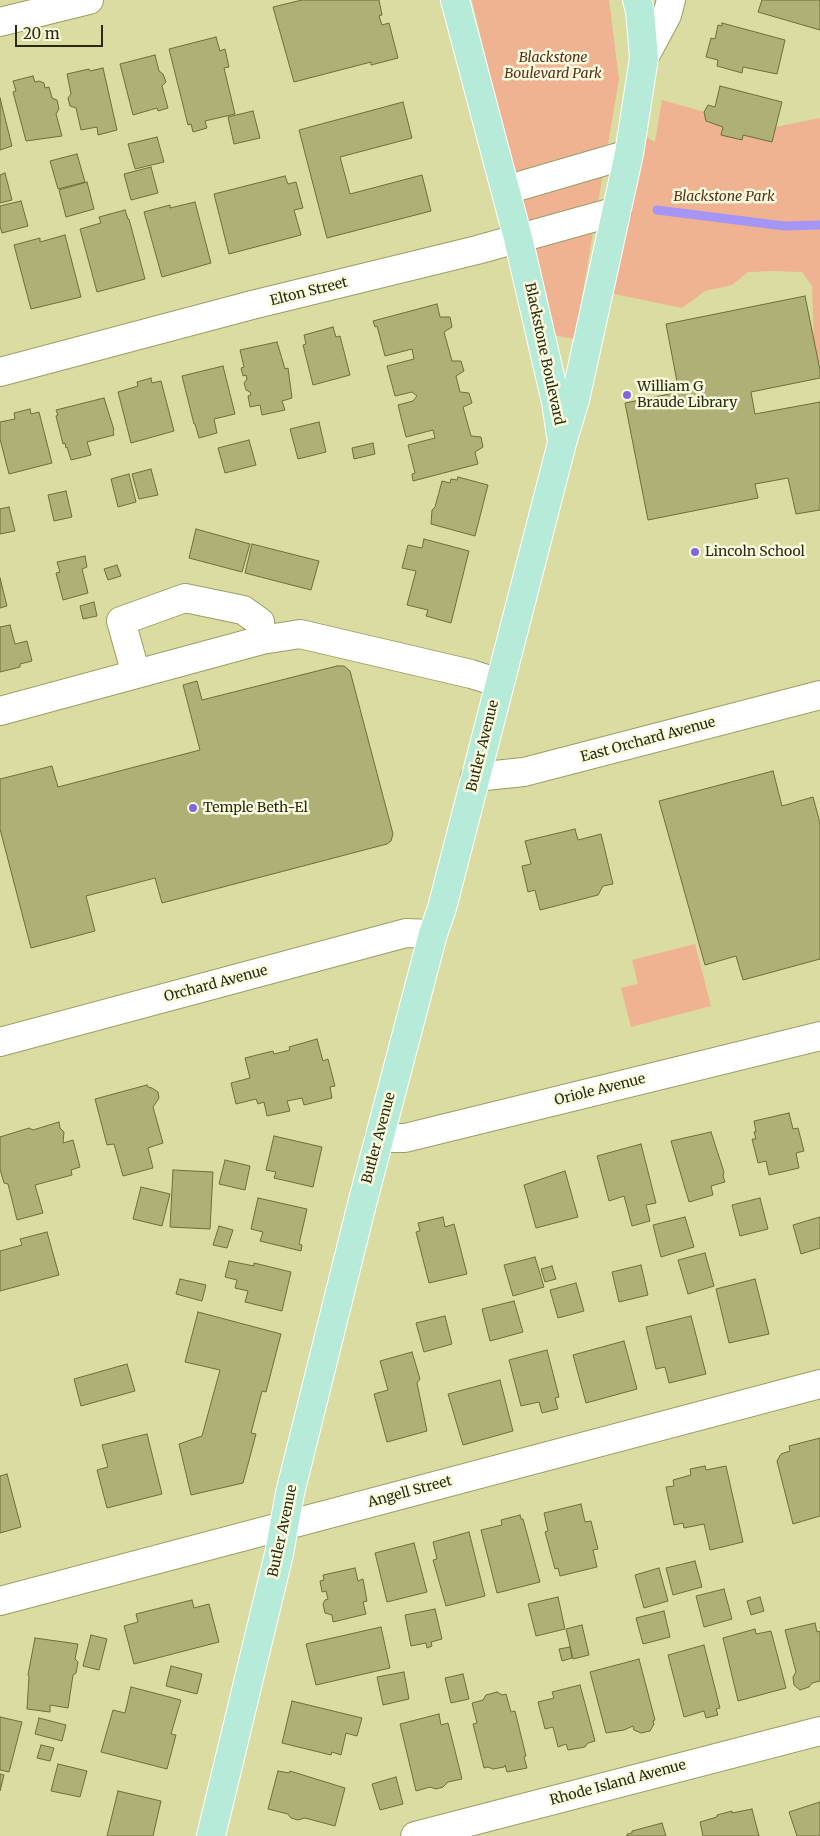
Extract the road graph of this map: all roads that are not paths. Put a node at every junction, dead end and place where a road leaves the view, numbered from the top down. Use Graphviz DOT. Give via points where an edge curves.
graph roads {
  1 [pos="89,0"];
  2 [pos="455,0"];
  3 [pos="637,0"];
  4 [pos="671,0"];
  5 [pos="0,22"];
  6 [pos="644,58"];
  7 [pos="629,154"];
  8 [pos="506,190"];
  9 [pos="617,211"];
  10 [pos="518,238"];
  11 [pos="0,372"];
  12 [pos="562,443"];
  13 [pos="262,640"];
  14 [pos="136,674"];
  15 [pos="500,683"];
  16 [pos="820,695"];
  17 [pos="0,711"];
  18 [pos="476,777"];
  19 [pos="433,934"];
  20 [pos="820,1036"];
  21 [pos="0,1042"];
  22 [pos="379,1138"];
  23 [pos="820,1384"];
  24 [pos="284,1526"];
  25 [pos="0,1601"];
  26 [pos="820,1731"];
  27 [pos="211,1836"];
  28 [pos="415,1836"];
  1 -- 5 [label="street"];
  2 -- 8 [label="main road, Blackstone Boulevard"];
  3 -- 6 [label="main road, Blackstone Boulevard"];
  4 -- 6 [label="street, Blackstone Boulevard" via="667,15"];
  6 -- 7 [label="main road, Blackstone Boulevard"];
  7 -- 8 [label="street"];
  7 -- 9 [label="main road, Blackstone Boulevard"];
  8 -- 10 [label="main road, Blackstone Boulevard"];
  9 -- 10 [label="street, Elton Street"];
  9 -- 12 [label="main road, Blackstone Boulevard" via="575,400"];
  10 -- 11 [label="street, Elton Street"];
  10 -- 12 [label="main road, Blackstone Boulevard" via="556,402"];
  12 -- 15 [label="main road, Butler Avenue"];
  13 -- 14 [label="street"];
  13 -- 14 [label="street" via="260,622 243,610 185,598 121,621"];
  13 -- 15 [label="street" via="300,634"];
  14 -- 17 [label="street"];
  15 -- 18 [label="main road, Butler Avenue"];
  16 -- 18 [label="street, East Orchard Avenue" via="524,772"];
  18 -- 19 [label="main road, Butler Avenue"];
  19 -- 21 [label="street, Orchard Avenue" via="406,933"];
  19 -- 22 [label="main road, Butler Avenue"];
  20 -- 22 [label="street, Oriole Avenue" via="405,1138"];
  22 -- 24 [label="main road, Butler Avenue"];
  23 -- 24 [label="street, Angell Street"];
  24 -- 25 [label="street, Angell Street"];
  24 -- 27 [label="main road, Butler Avenue"];
  26 -- 28 [label="street, Rhode Island Avenue"];
}
